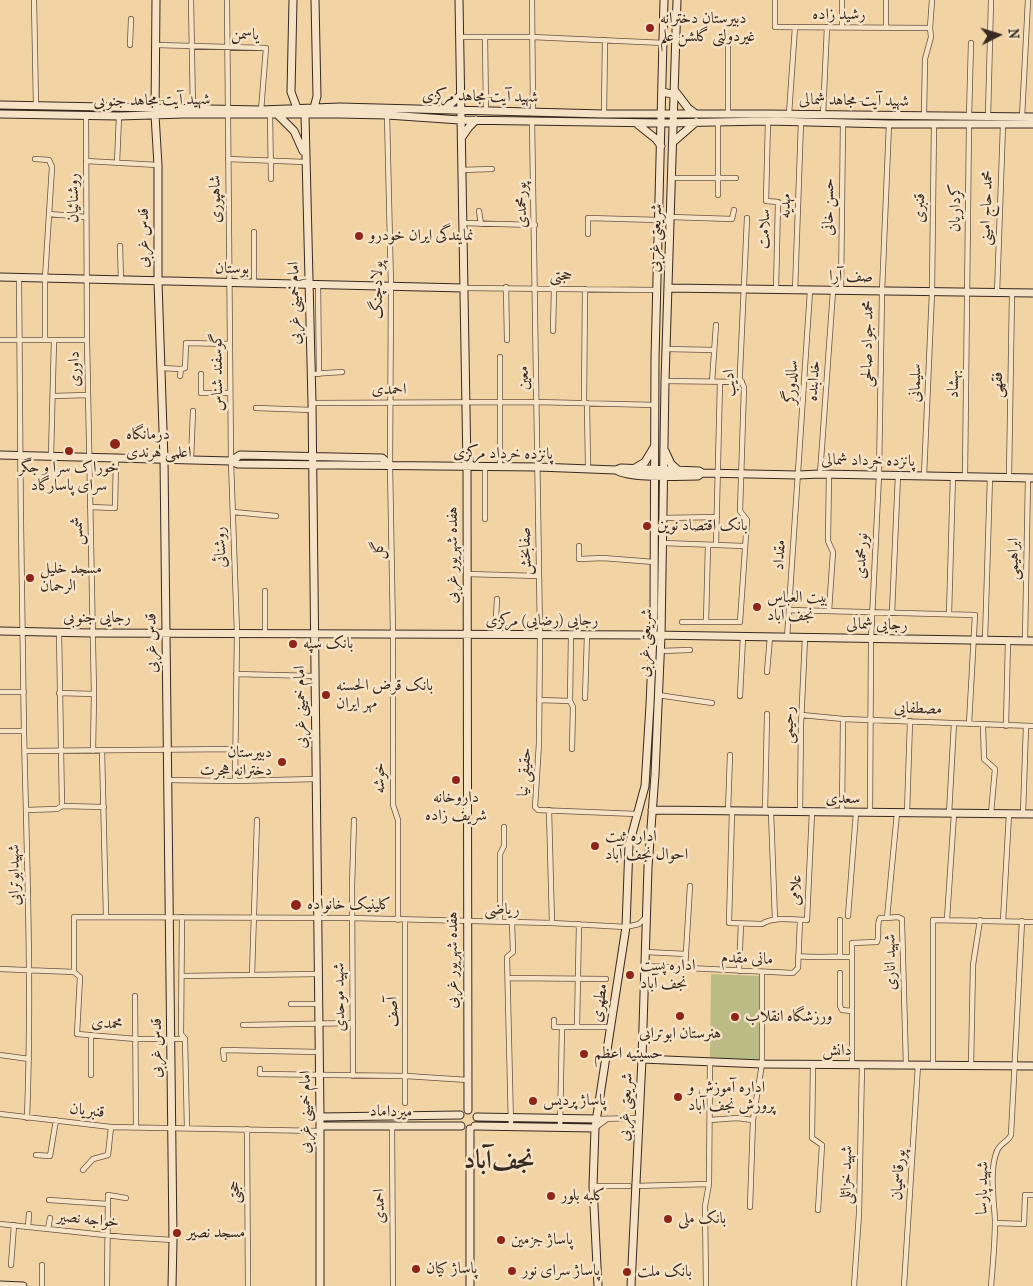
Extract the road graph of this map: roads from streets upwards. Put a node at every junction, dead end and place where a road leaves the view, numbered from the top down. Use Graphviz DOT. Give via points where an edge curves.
graph roads {
  1 [pos="34,0"];
  2 [pos="156,0"];
  3 [pos="191,0"];
  4 [pos="227,0"];
  5 [pos="293,0"];
  6 [pos="315,0"];
  7 [pos="459,0"];
  8 [pos="532,0"];
  9 [pos="664,0"];
  10 [pos="677,0"];
  11 [pos="775,0"];
  12 [pos="842,0"];
  13 [pos="886,0"];
  14 [pos="932,0"];
  15 [pos="991,0"];
  16 [pos="1028,0"];
  17 [pos="131,19"];
  18 [pos="795,27"];
  19 [pos="826,27"];
  20 [pos="842,27"];
  21 [pos="886,28"];
  22 [pos="930,28"];
  23 [pos="459,37"];
  24 [pos="485,37"];
  25 [pos="532,37"];
  26 [pos="728,37"];
  27 [pos="605,40"];
  28 [pos="664,43"];
  29 [pos="971,43"];
  30 [pos="130,44"];
  31 [pos="156,45"];
  32 [pos="192,46"];
  33 [pos="228,47"];
  34 [pos="675,91"];
  35 [pos="291,92"];
  36 [pos="317,92"];
  37 [pos="663,92"];
  38 [pos="460,95"];
  39 [pos="0,105"];
  40 [pos="36,106"];
  41 [pos="340,107"];
  42 [pos="297,108"];
  43 [pos="314,108"];
  44 [pos="440,110"];
  45 [pos="156,111"];
  46 [pos="193,111"];
  47 [pos="461,111"];
  48 [pos="486,111"];
  49 [pos="227,112"];
  50 [pos="260,112"];
  51 [pos="278,112"];
  52 [pos="476,112"];
  53 [pos="533,112"];
  54 [pos="0,114"];
  55 [pos="604,114"];
  56 [pos="662,114"];
  57 [pos="674,114"];
  58 [pos="728,114"];
  59 [pos="790,114"];
  60 [pos="823,114"];
  61 [pos="270,115"];
  62 [pos="305,115"];
  63 [pos="387,115"];
  64 [pos="86,116"];
  65 [pos="118,116"];
  66 [pos="924,116"];
  67 [pos="988,117"];
  68 [pos="1022,117"];
  69 [pos="1033,117"];
  70 [pos="696,118"];
  71 [pos="706,118"];
  72 [pos="460,120"];
  73 [pos="476,120"];
  74 [pos="532,120"];
  75 [pos="969,120"];
  76 [pos="768,121"];
  77 [pos="636,122"];
  78 [pos="674,122"];
  79 [pos="718,122"];
  80 [pos="801,122"];
  81 [pos="662,123"];
  82 [pos="843,123"];
  83 [pos="889,124"];
  84 [pos="934,124"];
  85 [pos="1033,124"];
  86 [pos="1003,125"];
  87 [pos="461,140"];
  88 [pos="673,142"];
  89 [pos="661,147"];
  90 [pos="35,159"];
  91 [pos="228,159"];
  92 [pos="306,159"];
  93 [pos="86,161"];
  94 [pos="270,161"];
  95 [pos="117,163"];
  96 [pos="158,164"];
  97 [pos="492,169"];
  98 [pos="462,170"];
  99 [pos="672,178"];
  100 [pos="718,178"];
  101 [pos="736,178"];
  102 [pos="271,180"];
  103 [pos="718,195"];
  104 [pos="734,210"];
  105 [pos="479,211"];
  106 [pos="49,214"];
  107 [pos="86,217"];
  108 [pos="671,217"];
  109 [pos="747,218"];
  110 [pos="659,220"];
  111 [pos="463,223"];
  112 [pos="481,224"];
  113 [pos="535,225"];
  114 [pos="254,232"];
  115 [pos="588,234"];
  116 [pos="120,246"];
  117 [pos="0,277"];
  118 [pos="19,278"];
  119 [pos="44,278"];
  120 [pos="86,280"];
  121 [pos="121,281"];
  122 [pos="158,282"];
  123 [pos="229,283"];
  124 [pos="254,283"];
  125 [pos="318,284"];
  126 [pos="309,285"];
  127 [pos="390,286"];
  128 [pos="506,287"];
  129 [pos="464,288"];
  130 [pos="536,288"];
  131 [pos="668,288"];
  132 [pos="554,289"];
  133 [pos="585,289"];
  134 [pos="657,290"];
  135 [pos="744,290"];
  136 [pos="776,290"];
  137 [pos="795,290"];
  138 [pos="810,291"];
  139 [pos="837,291"];
  140 [pos="882,292"];
  141 [pos="932,292"];
  142 [pos="968,292"];
  143 [pos="997,293"];
  144 [pos="1012,293"];
  145 [pos="1033,293"];
  146 [pos="716,325"];
  147 [pos="553,330"];
  148 [pos="0,340"];
  149 [pos="19,340"];
  150 [pos="45,340"];
  151 [pos="54,340"];
  152 [pos="87,340"];
  153 [pos="507,340"];
  154 [pos="230,344"];
  155 [pos="666,349"];
  156 [pos="714,350"];
  157 [pos="500,357"];
  158 [pos="160,368"];
  159 [pos="181,369"];
  160 [pos="342,372"];
  161 [pos="201,374"];
  162 [pos="310,374"];
  163 [pos="319,374"];
  164 [pos="180,376"];
  165 [pos="665,381"];
  166 [pos="712,382"];
  167 [pos="720,382"];
  168 [pos="742,382"];
  169 [pos="230,393"];
  170 [pos="88,395"];
  171 [pos="53,396"];
  172 [pos="390,402"];
  173 [pos="537,402"];
  174 [pos="466,403"];
  175 [pos="500,403"];
  176 [pos="586,403"];
  177 [pos="655,405"];
  178 [pos="312,406"];
  179 [pos="256,408"];
  180 [pos="193,412"];
  181 [pos="655,444"];
  182 [pos="663,446"];
  183 [pos="0,455"];
  184 [pos="21,455"];
  185 [pos="51,456"];
  186 [pos="312,457"];
  187 [pos="90,458"];
  188 [pos="116,458"];
  189 [pos="164,460"];
  190 [pos="191,460"];
  191 [pos="231,461"];
  192 [pos="390,465"];
  193 [pos="312,466"];
  194 [pos="485,467"];
  195 [pos="500,467"];
  196 [pos="538,467"];
  197 [pos="467,468"];
  198 [pos="635,468"];
  199 [pos="588,469"];
  200 [pos="616,470"];
  201 [pos="679,471"];
  202 [pos="654,473"];
  203 [pos="664,473"];
  204 [pos="702,473"];
  205 [pos="718,474"];
  206 [pos="741,474"];
  207 [pos="820,474"];
  208 [pos="829,474"];
  209 [pos="798,475"];
  210 [pos="879,475"];
  211 [pos="898,475"];
  212 [pos="924,476"];
  213 [pos="953,476"];
  214 [pos="966,476"];
  215 [pos="990,477"];
  216 [pos="1009,477"];
  217 [pos="1031,478"];
  218 [pos="90,507"];
  219 [pos="233,512"];
  220 [pos="276,516"];
  221 [pos="717,517"];
  222 [pos="485,518"];
  223 [pos="663,518"];
  224 [pos="663,543"];
  225 [pos="708,545"];
  226 [pos="716,545"];
  227 [pos="579,546"];
  228 [pos="744,546"];
  229 [pos="654,562"];
  230 [pos="467,574"];
  231 [pos="539,576"];
  232 [pos="265,591"];
  233 [pos="497,599"];
  234 [pos="789,610"];
  235 [pos="829,611"];
  236 [pos="872,612"];
  237 [pos="892,613"];
  238 [pos="949,614"];
  239 [pos="682,622"];
  240 [pos="706,622"];
  241 [pos="0,631"];
  242 [pos="23,631"];
  243 [pos="59,632"];
  244 [pos="166,632"];
  245 [pos="92,633"];
  246 [pos="237,633"];
  247 [pos="265,633"];
  248 [pos="314,633"];
  249 [pos="393,634"];
  250 [pos="467,634"];
  251 [pos="495,635"];
  252 [pos="540,635"];
  253 [pos="571,635"];
  254 [pos="586,635"];
  255 [pos="652,635"];
  256 [pos="660,636"];
  257 [pos="744,637"];
  258 [pos="770,637"];
  259 [pos="787,638"];
  260 [pos="805,638"];
  261 [pos="871,639"];
  262 [pos="974,640"];
  263 [pos="984,640"];
  264 [pos="1008,640"];
  265 [pos="1025,640"];
  266 [pos="1033,641"];
  267 [pos="690,650"];
  268 [pos="660,651"];
  269 [pos="767,672"];
  270 [pos="236,674"];
  271 [pos="315,676"];
  272 [pos="0,692"];
  273 [pos="24,692"];
  274 [pos="59,693"];
  275 [pos="94,694"];
  276 [pos="658,695"];
  277 [pos="740,696"];
  278 [pos="585,698"];
  279 [pos="539,700"];
  280 [pos="570,701"];
  281 [pos="712,702"];
  282 [pos="767,714"];
  283 [pos="802,715"];
  284 [pos="843,719"];
  285 [pos="870,720"];
  286 [pos="910,721"];
  287 [pos="954,723"];
  288 [pos="969,724"];
  289 [pos="983,724"];
  290 [pos="1006,726"];
  291 [pos="1026,726"];
  292 [pos="1033,726"];
  293 [pos="0,731"];
  294 [pos="24,732"];
  295 [pos="235,749"];
  296 [pos="572,749"];
  297 [pos="167,750"];
  298 [pos="25,751"];
  299 [pos="60,751"];
  300 [pos="93,751"];
  301 [pos="102,751"];
  302 [pos="730,755"];
  303 [pos="316,779"];
  304 [pos="167,780"];
  305 [pos="235,781"];
  306 [pos="646,786"];
  307 [pos="62,806"];
  308 [pos="104,807"];
  309 [pos="26,810"];
  310 [pos="549,810"];
  311 [pos="652,810"];
  312 [pos="730,811"];
  313 [pos="768,812"];
  314 [pos="800,812"];
  315 [pos="812,812"];
  316 [pos="842,812"];
  317 [pos="856,813"];
  318 [pos="870,813"];
  319 [pos="897,813"];
  320 [pos="907,813"];
  321 [pos="637,814"];
  322 [pos="951,814"];
  323 [pos="992,814"];
  324 [pos="1009,814"];
  325 [pos="1023,814"];
  326 [pos="1033,814"];
  327 [pos="257,820"];
  328 [pos="354,820"];
  329 [pos="504,827"];
  330 [pos="690,886"];
  331 [pos="106,916"];
  332 [pos="169,916"];
  333 [pos="646,916"];
  334 [pos="848,916"];
  335 [pos="182,917"];
  336 [pos="254,918"];
  337 [pos="352,918"];
  338 [pos="887,918"];
  339 [pos="318,919"];
  340 [pos="947,919"];
  341 [pos="398,920"];
  342 [pos="405,920"];
  343 [pos="775,920"];
  344 [pos="800,920"];
  345 [pos="840,920"];
  346 [pos="980,920"];
  347 [pos="1003,921"];
  348 [pos="1022,921"];
  349 [pos="466,922"];
  350 [pos="500,922"];
  351 [pos="512,922"];
  352 [pos="1033,922"];
  353 [pos="552,923"];
  354 [pos="579,924"];
  355 [pos="741,924"];
  356 [pos="627,926"];
  357 [pos="646,933"];
  358 [pos="646,952"];
  359 [pos="686,954"];
  360 [pos="798,956"];
  361 [pos="840,956"];
  362 [pos="852,957"];
  363 [pos="645,966"];
  364 [pos="0,969"];
  365 [pos="685,969"];
  366 [pos="28,970"];
  367 [pos="738,971"];
  368 [pos="74,972"];
  369 [pos="762,972"];
  370 [pos="840,973"];
  371 [pos="318,974"];
  372 [pos="252,975"];
  373 [pos="182,976"];
  374 [pos="508,978"];
  375 [pos="578,978"];
  376 [pos="606,979"];
  377 [pos="136,996"];
  378 [pos="291,1004"];
  379 [pos="319,1004"];
  380 [pos="852,1011"];
  381 [pos="554,1020"];
  382 [pos="352,1023"];
  383 [pos="319,1024"];
  384 [pos="243,1025"];
  385 [pos="562,1027"];
  386 [pos="577,1027"];
  387 [pos="610,1028"];
  388 [pos="91,1035"];
  389 [pos="136,1038"];
  390 [pos="170,1038"];
  391 [pos="185,1039"];
  392 [pos="319,1052"];
  393 [pos="0,1055"];
  394 [pos="29,1059"];
  395 [pos="224,1059"];
  396 [pos="642,1059"];
  397 [pos="710,1062"];
  398 [pos="762,1064"];
  399 [pos="813,1064"];
  400 [pos="852,1064"];
  401 [pos="862,1065"];
  402 [pos="906,1065"];
  403 [pos="918,1065"];
  404 [pos="933,1065"];
  405 [pos="971,1066"];
  406 [pos="1014,1066"];
  407 [pos="1033,1066"];
  408 [pos="260,1069"];
  409 [pos="320,1075"];
  410 [pos="91,1076"];
  411 [pos="353,1076"];
  412 [pos="406,1076"];
  413 [pos="468,1080"];
  414 [pos="405,1103"];
  415 [pos="468,1110"];
  416 [pos="0,1114"];
  417 [pos="460,1115"];
  418 [pos="320,1117"];
  419 [pos="477,1117"];
  420 [pos="27,1118"];
  421 [pos="511,1118"];
  422 [pos="560,1118"];
  423 [pos="639,1118"];
  424 [pos="597,1119"];
  425 [pos="607,1119"];
  426 [pos="0,1120"];
  427 [pos="56,1120"];
  428 [pos="710,1120"];
  429 [pos="754,1120"];
  430 [pos="392,1126"];
  431 [pos="461,1126"];
  432 [pos="511,1126"];
  433 [pos="111,1127"];
  434 [pos="136,1127"];
  435 [pos="472,1127"];
  436 [pos="560,1127"];
  437 [pos="171,1128"];
  438 [pos="186,1128"];
  439 [pos="596,1128"];
  440 [pos="247,1129"];
  441 [pos="320,1129"];
  442 [pos="36,1155"];
  443 [pos="83,1170"];
  444 [pos="709,1184"];
  445 [pos="593,1186"];
  446 [pos="632,1186"];
  447 [pos="1033,1195"];
  448 [pos="126,1198"];
  449 [pos="48,1200"];
  450 [pos="108,1204"];
  451 [pos="750,1208"];
  452 [pos="818,1210"];
  453 [pos="29,1214"];
  454 [pos="50,1218"];
  455 [pos="995,1222"];
  456 [pos="0,1224"];
  457 [pos="14,1225"];
  458 [pos="28,1227"];
  459 [pos="48,1229"];
  460 [pos="107,1235"];
  461 [pos="173,1240"];
  462 [pos="11,1265"];
  463 [pos="42,1265"];
  464 [pos="0,1285"];
  465 [pos="5,1286"];
  466 [pos="23,1286"];
  467 [pos="42,1286"];
  468 [pos="107,1286"];
  469 [pos="172,1286"];
  470 [pos="248,1286"];
  471 [pos="320,1286"];
  472 [pos="393,1286"];
  473 [pos="470,1286"];
  474 [pos="598,1286"];
  475 [pos="631,1286"];
  476 [pos="706,1286"];
  477 [pos="854,1286"];
  478 [pos="904,1286"];
  479 [pos="991,1286"];
  1 -- 40 [label="street"];
  2 -- 31 [label="street, قدس غربی"];
  3 -- 32 [label="street"];
  4 -- 33 [label="street, شاهپوری"];
  5 -- 35 [label="street"];
  6 -- 36 [label="street"];
  7 -- 23 [label="street, هفده شهریور غربی"];
  8 -- 25 [label="street"];
  9 -- 28 [label="street, شریعتی غربی"];
  10 -- 34 [label="street, شریعتی غربی"];
  11 -- 18 [label="street, رشید زاده" via="775,27"];
  12 -- 20 [label="street"];
  13 -- 21 [label="street"];
  14 -- 22 [label="street"];
  15 -- 67 [label="street"];
  16 -- 68 [label="street"];
  17 -- 30 [label="street"];
  18 -- 19 [label="street, رشید زاده"];
  18 -- 59 [label="street"];
  19 -- 20 [label="street, رشید زاده"];
  19 -- 60 [label="street"];
  20 -- 21 [label="street, رشید زاده"];
  21 -- 22 [label="street, رشید زاده"];
  22 -- 66 [label="street" via="925,59"];
  23 -- 24 [label="street"];
  23 -- 38 [label="street, هفده شهریور غربی"];
  24 -- 25 [label="street"];
  24 -- 48 [label="street"];
  25 -- 27 [label="street"];
  25 -- 53 [label="street"];
  26 -- 58 [label="street"];
  27 -- 28 [label="street"];
  27 -- 55 [label="street"];
  28 -- 37 [label="street, شریعتی غربی"];
  29 -- 75 [label="street, کرداریان"];
  31 -- 32 [label="street, یاسمن"];
  31 -- 45 [label="street, قدس غربی"];
  32 -- 33 [label="street, یاسمن"];
  32 -- 46 [label="street"];
  33 -- 49 [label="street, شاهپوری"];
  33 -- 50 [label="street, یاسمن" via="266,48"];
  34 -- 37 [label="street" via="671,94"];
  34 -- 57 [label="street, شریعتی غربی"];
  34 -- 70 [label="street"];
  35 -- 42 [label="street"];
  35 -- 51 [label="street" via="290,101"];
  36 -- 41 [label="street" via="326,105"];
  36 -- 43 [label="street"];
  37 -- 56 [label="street, شریعتی غربی"];
  38 -- 44 [label="street"];
  38 -- 47 [label="street, هفده شهریور غربی"];
  38 -- 52 [label="street" via="463,103"];
  39 -- 40 [label="street, شهید آیت-مجاهد جنوبی"];
  40 -- 45 [label="street, شهید آیت-مجاهد جنوبی"];
  41 -- 43 [label="street, شهید آیت-مجاهد مرکزی"];
  41 -- 44 [label="street, شهید آیت-مجاهد مرکزی"];
  42 -- 43 [label="street, شهید آیت-مجاهد مرکزی"];
  42 -- 51 [label="street, شهید آیت-مجاهد جنوبی"];
  42 -- 62 [label="street"];
  43 -- 62 [label="street"];
  44 -- 47 [label="street, شهید آیت-مجاهد مرکزی"];
  45 -- 46 [label="street, شهید آیت-مجاهد جنوبی"];
  45 -- 65 [label="street, شهید آیت-مجاهد جنوبی"];
  45 -- 96 [label="street, قدس غربی"];
  46 -- 49 [label="street, شهید آیت-مجاهد جنوبی"];
  47 -- 52 [label="street, شهید آیت-مجاهد مرکزی"];
  47 -- 72 [label="street, هفده شهریور غربی"];
  48 -- 52 [label="street, شهید آیت-مجاهد مرکزی"];
  48 -- 53 [label="street, شهید آیت-مجاهد مرکزی"];
  49 -- 50 [label="street, شهید آیت-مجاهد جنوبی"];
  49 -- 91 [label="street, شاهپوری"];
  50 -- 51 [label="street, شهید آیت-مجاهد جنوبی"];
  50 -- 61 [label="street, شهید آیت-مجاهد جنوبی"];
  51 -- 61 [label="street, شهید آیت-مجاهد جنوبی"];
  51 -- 62 [label="street, شهید آیت-مجاهد جنوبی"];
  51 -- 92 [label="street" via="294,131"];
  53 -- 55 [label="street, شهید آیت-مجاهد مرکزی"];
  54 -- 64 [label="street, شهید آیت-مجاهد جنوبی"];
  55 -- 56 [label="street, شهید آیت-مجاهد مرکزی"];
  56 -- 57 [label="street, شهید آیت-مجاهد مرکزی"];
  56 -- 81 [label="street, شریعتی غربی"];
  57 -- 70 [label="street, شهید آیت-مجاهد شمالی"];
  57 -- 78 [label="street, شریعتی غربی"];
  58 -- 59 [label="street, شهید آیت-مجاهد شمالی"];
  58 -- 71 [label="street, شهید آیت-مجاهد شمالی"];
  59 -- 60 [label="street, شهید آیت-مجاهد شمالی"];
  60 -- 66 [label="street, شهید آیت-مجاهد شمالی"];
  61 -- 94 [label="street"];
  62 -- 63 [label="street, شهید آیت-مجاهد مرکزی"];
  62 -- 92 [label="street, امام خمینی غربی"];
  63 -- 72 [label="street, شهید آیت-مجاهد مرکزی"];
  63 -- 127 [label="street, پولادچنگ"];
  64 -- 65 [label="street, شهید آیت-مجاهد جنوبی"];
  64 -- 93 [label="street, روشنائیان"];
  65 -- 95 [label="street"];
  66 -- 75 [label="street, شهید آیت-مجاهد شمالی"];
  67 -- 68 [label="street, شهید آیت-مجاهد شمالی"];
  67 -- 75 [label="street, شهید آیت-مجاهد شمالی"];
  68 -- 69 [label="street, شهید آیت-مجاهد شمالی"];
  70 -- 71 [label="street, شهید آیت-مجاهد شمالی"];
  70 -- 78 [label="street, شهید آیت-مجاهد شمالی"];
  70 -- 88 [label="street"];
  71 -- 79 [label="street, شهید آیت-مجاهد شمالی"];
  72 -- 73 [label="street, شهید آیت-مجاهد مرکزی"];
  72 -- 87 [label="street, هفده شهریور غربی"];
  73 -- 74 [label="street, شهید آیت-مجاهد مرکزی"];
  73 -- 87 [label="street"];
  74 -- 77 [label="street, شهید آیت-مجاهد مرکزی"];
  74 -- 113 [label="street, پورمحمدی"];
  75 -- 84 [label="street, شهید آیت-مجاهد شمالی"];
  75 -- 86 [label="street, شهید آیت-مجاهد شمالی"];
  75 -- 142 [label="street, کرداریان"];
  76 -- 79 [label="street, شهید آیت-مجاهد شمالی"];
  76 -- 80 [label="street, شهید آیت-مجاهد شمالی"];
  76 -- 136 [label="street, سلامت" via="766,201 778,202"];
  77 -- 81 [label="street, شهید آیت-مجاهد مرکزی"];
  77 -- 89 [label="street"];
  78 -- 81 [label="street, شهید آیت-مجاهد شمالی"];
  78 -- 88 [label="street, شریعتی غربی"];
  79 -- 100 [label="street"];
  80 -- 82 [label="street, شهید آیت-مجاهد شمالی"];
  80 -- 137 [label="street, مهدیه"];
  81 -- 89 [label="street, شریعتی غربی"];
  82 -- 83 [label="street, شهید آیت-مجاهد شمالی"];
  82 -- 139 [label="street, حسن خانی"];
  83 -- 84 [label="street, شهید آیت-مجاهد شمالی"];
  83 -- 140 [label="street, محمد جواد صالحی"];
  84 -- 141 [label="street, قنبری"];
  85 -- 86 [label="street, شهید آیت-مجاهد شمالی"];
  86 -- 143 [label="street, محمد حاج امینی"];
  87 -- 98 [label="street, هفده شهریور غربی"];
  88 -- 99 [label="street, شریعتی غربی"];
  89 -- 110 [label="street, شریعتی غربی"];
  90 -- 106 [label="street" via="49,160 52,167"];
  91 -- 94 [label="street"];
  91 -- 123 [label="street, شاهپوری"];
  92 -- 94 [label="street"];
  92 -- 126 [label="street, امام خمینی غربی"];
  93 -- 95 [label="street"];
  93 -- 107 [label="street, روشنائیان"];
  94 -- 102 [label="street"];
  95 -- 96 [label="street"];
  96 -- 122 [label="street, قدس غربی"];
  97 -- 98 [label="street"];
  98 -- 111 [label="street, هفده شهریور غربی"];
  99 -- 100 [label="street"];
  99 -- 108 [label="street, شریعتی غربی"];
  100 -- 101 [label="street"];
  100 -- 103 [label="street"];
  104 -- 108 [label="street" via="732,219"];
  105 -- 112 [label="street"];
  106 -- 107 [label="street"];
  106 -- 119 [label="street"];
  107 -- 120 [label="street, روشنائیان"];
  108 -- 131 [label="street, شریعتی غربی"];
  109 -- 135 [label="street, ادیب"];
  110 -- 115 [label="street" via="588,218"];
  110 -- 134 [label="street, شریعتی غربی"];
  111 -- 112 [label="street"];
  111 -- 129 [label="street, هفده شهریور غربی"];
  112 -- 113 [label="street"];
  113 -- 130 [label="street, پورمحمدی"];
  114 -- 124 [label="street"];
  116 -- 121 [label="street"];
  117 -- 118 [label="street, بوستان"];
  118 -- 119 [label="street, بوستان"];
  118 -- 149 [label="street, شهیدابوترابی"];
  119 -- 120 [label="street, بوستان"];
  119 -- 150 [label="street"];
  120 -- 121 [label="street, بوستان"];
  120 -- 152 [label="street, داوری"];
  121 -- 122 [label="street, بوستان"];
  122 -- 123 [label="street, بوستان"];
  122 -- 158 [label="street, قدس غربی"];
  123 -- 124 [label="street, بوستان"];
  123 -- 154 [label="street, گوسفند شناس"];
  124 -- 126 [label="street, بوستان"];
  125 -- 126 [label="street, بوستان"];
  125 -- 127 [label="street, بوستان"];
  125 -- 163 [label="street"];
  126 -- 162 [label="street, امام خمینی غربی"];
  127 -- 129 [label="street, بوستان"];
  127 -- 172 [label="street, پولادچنگ"];
  128 -- 129 [label="street, حجتی"];
  128 -- 130 [label="street, حجتی"];
  128 -- 153 [label="street"];
  129 -- 174 [label="street, هفده شهریور غربی"];
  130 -- 132 [label="street, حجتی"];
  130 -- 173 [label="street, معین"];
  131 -- 135 [label="street, صف آرا"];
  131 -- 155 [label="street, شریعتی غربی"];
  132 -- 133 [label="street, حجتی"];
  132 -- 147 [label="street"];
  133 -- 134 [label="street, حجتی"];
  133 -- 176 [label="street"];
  134 -- 177 [label="street, شریعتی غربی"];
  135 -- 136 [label="street, صف آرا"];
  135 -- 168 [label="street, ادیب"];
  136 -- 137 [label="street, صف آرا"];
  137 -- 138 [label="street, صف آرا"];
  138 -- 139 [label="street, صف آرا"];
  138 -- 209 [label="street, سالدورگر"];
  139 -- 140 [label="street, صف آرا"];
  139 -- 207 [label="street, خدابنده"];
  140 -- 141 [label="street, صف آرا"];
  140 -- 210 [label="street, محمد جواد صالحی"];
  141 -- 142 [label="street, صف آرا"];
  141 -- 212 [label="street, سلیمانی"];
  142 -- 143 [label="street, صف آرا"];
  142 -- 214 [label="street, بهشاد"];
  143 -- 144 [label="street, صف آرا"];
  144 -- 145 [label="street, صف آرا"];
  144 -- 216 [label="street, فقهی"];
  146 -- 156 [label="street"];
  148 -- 149 [label="street"];
  149 -- 150 [label="street"];
  149 -- 184 [label="street, شهیدابوترابی"];
  150 -- 151 [label="street"];
  151 -- 152 [label="street"];
  151 -- 171 [label="street"];
  152 -- 170 [label="street, داوری"];
  154 -- 159 [label="street" via="186,343 185,368"];
  154 -- 169 [label="street, گوسفند شناس"];
  155 -- 156 [label="street"];
  155 -- 165 [label="street, شریعتی غربی"];
  156 -- 166 [label="street"];
  157 -- 175 [label="street"];
  158 -- 159 [label="street"];
  158 -- 189 [label="street, قدس غربی"];
  159 -- 164 [label="street"];
  160 -- 163 [label="street"];
  161 -- 169 [label="street" via="201,393"];
  162 -- 163 [label="street"];
  162 -- 178 [label="street, امام خمینی غربی"];
  165 -- 166 [label="street"];
  165 -- 182 [label="street, شریعتی غربی"];
  166 -- 167 [label="street"];
  167 -- 168 [label="street"];
  167 -- 205 [label="street"];
  168 -- 206 [label="street, ادیب"];
  169 -- 191 [label="street, گوسفند شناس"];
  170 -- 171 [label="street"];
  170 -- 187 [label="street, داوری"];
  171 -- 185 [label="street"];
  172 -- 174 [label="street, احمدی"];
  172 -- 178 [label="street, احمدی"];
  172 -- 192 [label="street, پولادچنگ"];
  173 -- 175 [label="street, احمدی"];
  173 -- 176 [label="street, احمدی"];
  173 -- 196 [label="street, معین"];
  174 -- 175 [label="street, احمدی"];
  174 -- 197 [label="street, هفده شهریور غربی"];
  175 -- 195 [label="street"];
  176 -- 177 [label="street, احمدی"];
  176 -- 199 [label="street"];
  177 -- 181 [label="street, شریعتی غربی"];
  178 -- 179 [label="street, احمدی"];
  178 -- 186 [label="street, امام خمینی غربی"];
  180 -- 190 [label="street"];
  181 -- 198 [label="street" via="645,462"];
  181 -- 202 [label="street, شریعتی غربی"];
  182 -- 201 [label="street"];
  182 -- 203 [label="street, شریعتی غربی"];
  183 -- 184 [label="street"];
  184 -- 185 [label="street"];
  184 -- 242 [label="street, شهیدابوترابی"];
  185 -- 187 [label="street"];
  186 -- 191 [label="street, پانزده خرداد مرکزی" via="240,455"];
  186 -- 192 [label="street, پانزده خرداد مرکزی" via="382,458"];
  186 -- 193 [label="street, امام خمینی غربی"];
  187 -- 188 [label="street"];
  187 -- 218 [label="street, شمس"];
  188 -- 189 [label="street"];
  188 -- 218 [label="street" via="115,508"];
  189 -- 190 [label="street"];
  189 -- 244 [label="street, قدس غربی"];
  190 -- 191 [label="street"];
  191 -- 193 [label="street, پانزده خرداد مرکزی" via="238,464"];
  191 -- 219 [label="street, روشنائی"];
  192 -- 193 [label="street, پانزده خرداد مرکزی"];
  192 -- 197 [label="street, پانزده خرداد مرکزی"];
  192 -- 249 [label="street, گل"];
  193 -- 248 [label="street, امام خمینی غربی"];
  194 -- 195 [label="street, پانزده خرداد مرکزی"];
  194 -- 197 [label="street, پانزده خرداد مرکزی"];
  194 -- 222 [label="street"];
  195 -- 196 [label="street, پانزده خرداد مرکزی"];
  196 -- 199 [label="street, پانزده خرداد مرکزی"];
  196 -- 231 [label="street, صفابخش"];
  197 -- 230 [label="street, هفده شهریور غربی"];
  198 -- 200 [label="street, پانزده خرداد مرکزی"];
  198 -- 202 [label="street, پانزده خرداد مرکزی"];
  199 -- 200 [label="street, پانزده خرداد مرکزی"];
  200 -- 202 [label="street, پانزده خرداد مرکزی" via="621,473"];
  201 -- 203 [label="street, پانزده خرداد شمالی"];
  201 -- 204 [label="street, پانزده خرداد شمالی"];
  202 -- 203 [label="street, پانزده خرداد شمالی"];
  202 -- 229 [label="street, شریعتی غربی"];
  203 -- 204 [label="street, پانزده خرداد شمالی" via="698,476"];
  203 -- 223 [label="street, شریعتی غربی"];
  204 -- 205 [label="street, پانزده خرداد شمالی"];
  205 -- 206 [label="street, پانزده خرداد شمالی"];
  205 -- 221 [label="street"];
  206 -- 209 [label="street, پانزده خرداد شمالی"];
  206 -- 228 [label="street, ادیب" via="740,511 746,520"];
  207 -- 208 [label="street, پانزده خرداد شمالی"];
  207 -- 209 [label="street, پانزده خرداد شمالی"];
  208 -- 210 [label="street, پانزده خرداد شمالی"];
  208 -- 235 [label="street" via="828,541 833,552"];
  209 -- 234 [label="street, مقداد"];
  210 -- 211 [label="street, پانزده خرداد شمالی"];
  210 -- 236 [label="street, نورمحمدی"];
  211 -- 212 [label="street, پانزده خرداد شمالی"];
  211 -- 237 [label="street"];
  212 -- 213 [label="street, پانزده خرداد شمالی"];
  213 -- 214 [label="street, پانزده خرداد شمالی"];
  213 -- 238 [label="street"];
  214 -- 215 [label="street, پانزده خرداد شمالی"];
  215 -- 216 [label="street, پانزده خرداد شمالی"];
  215 -- 263 [label="street"];
  216 -- 217 [label="street, پانزده خرداد شمالی"];
  217 -- 265 [label="street, ابراهیمی"];
  218 -- 245 [label="street, شمس"];
  219 -- 220 [label="street"];
  219 -- 246 [label="street, روشنائی"];
  221 -- 223 [label="street"];
  221 -- 226 [label="street"];
  223 -- 224 [label="street, شریعتی غربی"];
  224 -- 225 [label="street"];
  224 -- 256 [label="street, شریعتی غربی"];
  225 -- 226 [label="street"];
  225 -- 240 [label="street"];
  226 -- 228 [label="street"];
  227 -- 229 [label="street" via="579,559"];
  228 -- 240 [label="street, ادیب" via="740,622"];
  229 -- 255 [label="street, شریعتی غربی"];
  230 -- 231 [label="street"];
  230 -- 250 [label="street, هفده شهریور غربی"];
  231 -- 252 [label="street, صفابخش"];
  232 -- 247 [label="street"];
  233 -- 251 [label="street"];
  234 -- 235 [label="street"];
  234 -- 259 [label="street, مقداد"];
  235 -- 236 [label="street"];
  236 -- 237 [label="street"];
  236 -- 261 [label="street, نورمحمدی"];
  237 -- 238 [label="street"];
  238 -- 262 [label="street" via="976,615"];
  239 -- 240 [label="street"];
  241 -- 242 [label="street, رجایی جنوبی"];
  242 -- 243 [label="street, رجایی جنوبی"];
  242 -- 273 [label="street, شهیدابوترابی"];
  243 -- 245 [label="street, رجایی جنوبی"];
  243 -- 274 [label="street"];
  244 -- 245 [label="street, رجایی جنوبی"];
  244 -- 246 [label="street, رجایی جنوبی"];
  244 -- 297 [label="street, قدس غربی"];
  245 -- 275 [label="street, شمس"];
  246 -- 247 [label="street, رجایی جنوبی"];
  246 -- 270 [label="street, روشنائی"];
  247 -- 248 [label="street, رجایی جنوبی"];
  248 -- 249 [label="street, رجایی (رضایی) مرکزی"];
  248 -- 271 [label="street, امام خمینی غربی"];
  249 -- 250 [label="street, رجایی (رضایی) مرکزی"];
  249 -- 341 [label="street, خوشه" via="392,805 398,820"];
  250 -- 251 [label="street, رجایی (رضایی) مرکزی"];
  250 -- 349 [label="street, هفده شهریور غربی"];
  251 -- 252 [label="street, رجایی (رضایی) مرکزی"];
  252 -- 253 [label="street, رجایی (رضایی) مرکزی"];
  252 -- 279 [label="street, حقیقی نیا"];
  253 -- 254 [label="street, رجایی (رضایی) مرکزی"];
  253 -- 280 [label="street"];
  254 -- 255 [label="street, رجایی (رضایی) مرکزی"];
  254 -- 278 [label="street"];
  255 -- 256 [label="street, رجایی (رضایی) مرکزی"];
  255 -- 306 [label="street, شریعتی غربی"];
  256 -- 257 [label="street, رجایی شمالی"];
  256 -- 268 [label="street, شریعتی غربی"];
  257 -- 258 [label="street, رجایی شمالی"];
  257 -- 277 [label="street"];
  258 -- 259 [label="street, رجایی شمالی"];
  258 -- 269 [label="street"];
  259 -- 260 [label="street, رجایی شمالی"];
  260 -- 261 [label="street, رجایی شمالی"];
  260 -- 283 [label="street, رحیمی"];
  261 -- 262 [label="street, رجایی شمالی"];
  261 -- 285 [label="street"];
  262 -- 263 [label="street, رجایی شمالی"];
  262 -- 288 [label="street"];
  263 -- 264 [label="street, رجایی شمالی"];
  264 -- 265 [label="street, رجایی شمالی"];
  264 -- 290 [label="street"];
  265 -- 266 [label="street, رجایی شمالی"];
  267 -- 268 [label="street"];
  268 -- 276 [label="street, شریعتی غربی"];
  270 -- 271 [label="street"];
  270 -- 295 [label="street, روشنائی"];
  271 -- 303 [label="street, امام خمینی غربی"];
  272 -- 273 [label="street"];
  273 -- 294 [label="street, شهیدابوترابی"];
  274 -- 275 [label="street"];
  274 -- 299 [label="street"];
  275 -- 300 [label="street, شمس"];
  276 -- 281 [label="street"];
  276 -- 311 [label="street, شریعتی غربی"];
  279 -- 280 [label="street"];
  279 -- 310 [label="street, حقیقی نیا" via="535,807"];
  280 -- 296 [label="street" via="573,707"];
  282 -- 313 [label="street"];
  283 -- 284 [label="street, مصطفایی"];
  283 -- 314 [label="street, رحیمی"];
  284 -- 285 [label="street, مصطفایی"];
  284 -- 316 [label="street"];
  285 -- 286 [label="street, مصطفایی"];
  285 -- 318 [label="street"];
  286 -- 287 [label="street, مصطفایی"];
  286 -- 320 [label="street"];
  287 -- 288 [label="street, مصطفایی"];
  287 -- 322 [label="street"];
  288 -- 289 [label="street, مصطفایی"];
  289 -- 290 [label="street, مصطفایی"];
  289 -- 323 [label="street" via="984,759 996,770"];
  290 -- 291 [label="street, مصطفایی"];
  291 -- 292 [label="street, مصطفایی"];
  291 -- 325 [label="street"];
  293 -- 294 [label="street"];
  294 -- 298 [label="street, شهیدابوترابی"];
  295 -- 297 [label="street"];
  295 -- 305 [label="street, روشنائی"];
  297 -- 301 [label="street"];
  297 -- 304 [label="street, قدس غربی"];
  298 -- 299 [label="street"];
  298 -- 309 [label="street, شهیدابوترابی"];
  299 -- 300 [label="street"];
  299 -- 307 [label="street"];
  300 -- 301 [label="street"];
  301 -- 308 [label="street"];
  302 -- 312 [label="street"];
  303 -- 305 [label="street"];
  303 -- 339 [label="street, امام خمینی غربی"];
  304 -- 305 [label="street"];
  304 -- 332 [label="street, قدس غربی"];
  306 -- 321 [label="street, مطهری"];
  307 -- 308 [label="street"];
  307 -- 309 [label="street"];
  308 -- 331 [label="street"];
  309 -- 366 [label="street, شهیدابوترابی"];
  310 -- 321 [label="street, حقیقی نیا"];
  310 -- 353 [label="street"];
  311 -- 312 [label="street, سعدی"];
  311 -- 333 [label="street, شریعتی غربی"];
  312 -- 313 [label="street, سعدی"];
  312 -- 355 [label="street, علامی" via="729,923"];
  313 -- 314 [label="street, سعدی"];
  313 -- 343 [label="street"];
  314 -- 315 [label="street, سعدی"];
  315 -- 316 [label="street, سعدی"];
  315 -- 344 [label="street, علامی" via="806,920"];
  316 -- 317 [label="street, سعدی"];
  317 -- 318 [label="street, سعدی"];
  317 -- 334 [label="street"];
  318 -- 319 [label="street, سعدی"];
  319 -- 320 [label="street, سعدی"];
  319 -- 338 [label="street, شهید اناری"];
  320 -- 322 [label="street, سعدی"];
  321 -- 356 [label="street, مطهری" via="629,845"];
  322 -- 323 [label="street, سعدی"];
  322 -- 340 [label="street"];
  323 -- 324 [label="street, سعدی"];
  324 -- 325 [label="street, سعدی"];
  324 -- 347 [label="street"];
  325 -- 326 [label="street, سعدی"];
  327 -- 336 [label="street"];
  328 -- 337 [label="street, شهید موحدی"];
  329 -- 350 [label="street" via="504,846 500,854"];
  330 -- 359 [label="street"];
  331 -- 332 [label="street"];
  331 -- 368 [label="street" via="74,916"];
  332 -- 335 [label="street, ریاضی"];
  332 -- 390 [label="street, قدس غربی"];
  333 -- 356 [label="street" via="639,924"];
  333 -- 357 [label="street, شریعتی غربی"];
  335 -- 336 [label="street, ریاضی"];
  335 -- 373 [label="street"];
  336 -- 339 [label="street, ریاضی"];
  336 -- 372 [label="street"];
  337 -- 339 [label="street, ریاضی"];
  337 -- 341 [label="street, ریاضی"];
  337 -- 382 [label="street, شهید موحدی"];
  338 -- 362 [label="street" via="878,921 877,942 852,943"];
  338 -- 402 [label="street, شهید اناری" via="902,919"];
  339 -- 371 [label="street, امام خمینی غربی"];
  340 -- 346 [label="street"];
  340 -- 404 [label="street" via="934,919"];
  341 -- 342 [label="street, ریاضی"];
  342 -- 349 [label="street, ریاضی"];
  342 -- 412 [label="street, آصف"];
  343 -- 344 [label="street, علامی"];
  343 -- 355 [label="street, علامی"];
  344 -- 360 [label="street, مانی مقدم"];
  345 -- 361 [label="street"];
  346 -- 347 [label="street"];
  346 -- 405 [label="street" via="974,965"];
  347 -- 348 [label="street"];
  348 -- 352 [label="street"];
  348 -- 406 [label="street, شهید پارسا"];
  349 -- 350 [label="street, ریاضی"];
  349 -- 413 [label="street, هفده شهریور غربی"];
  350 -- 351 [label="street, ریاضی"];
  351 -- 353 [label="street, ریاضی"];
  351 -- 374 [label="street" via="513,952 507,957"];
  353 -- 354 [label="street, ریاضی"];
  354 -- 356 [label="street, ریاضی"];
  354 -- 375 [label="street"];
  355 -- 367 [label="street"];
  356 -- 357 [label="street, ریاضی" via="643,929"];
  356 -- 387 [label="street, مطهری"];
  357 -- 358 [label="street, شریعتی غربی"];
  358 -- 359 [label="street"];
  358 -- 363 [label="street, شریعتی غربی"];
  359 -- 365 [label="street"];
  360 -- 361 [label="street"];
  360 -- 369 [label="street, مانی مقدم" via="798,968 793,973"];
  361 -- 362 [label="street"];
  362 -- 380 [label="street"];
  363 -- 365 [label="street, مانی مقدم"];
  363 -- 396 [label="street, شریعتی غربی"];
  364 -- 366 [label="street"];
  365 -- 367 [label="street, مانی مقدم"];
  366 -- 368 [label="street"];
  366 -- 394 [label="street, شهیدابوترابی"];
  367 -- 369 [label="street, مانی مقدم"];
  368 -- 388 [label="street, محمدی" via="80,977 77,1034"];
  369 -- 398 [label="street"];
  370 -- 380 [label="street" via="840,1006 842,1010"];
  371 -- 372 [label="street"];
  371 -- 379 [label="street, امام خمینی غربی"];
  372 -- 373 [label="street"];
  373 -- 391 [label="street" via="181,1034"];
  374 -- 375 [label="street"];
  374 -- 421 [label="street"];
  375 -- 376 [label="street"];
  375 -- 386 [label="street"];
  377 -- 389 [label="street"];
  378 -- 379 [label="street"];
  379 -- 383 [label="street, امام خمینی غربی"];
  380 -- 400 [label="street"];
  381 -- 385 [label="street" via="554,1027"];
  382 -- 383 [label="street"];
  382 -- 411 [label="street, شهید موحدی"];
  383 -- 384 [label="street"];
  383 -- 392 [label="street, امام خمینی غربی"];
  385 -- 386 [label="street"];
  385 -- 422 [label="street"];
  386 -- 387 [label="street"];
  387 -- 424 [label="street, مطهری"];
  388 -- 389 [label="street, محمدی"];
  388 -- 410 [label="street"];
  389 -- 390 [label="street, محمدی"];
  389 -- 434 [label="street"];
  390 -- 391 [label="street, محمدی"];
  390 -- 437 [label="street, قدس غربی"];
  391 -- 438 [label="street"];
  392 -- 395 [label="street" via="223,1050"];
  392 -- 409 [label="street, امام خمینی غربی"];
  393 -- 394 [label="street"];
  394 -- 420 [label="street, شهیدابوترابی"];
  396 -- 397 [label="street, دانش"];
  396 -- 423 [label="street, شریعتی غربی"];
  397 -- 398 [label="street, دانش"];
  397 -- 428 [label="street"];
  398 -- 399 [label="street, دانش"];
  398 -- 429 [label="street"];
  399 -- 400 [label="street, دانش"];
  399 -- 452 [label="street" via="812,1138 822,1145"];
  400 -- 401 [label="street, دانش"];
  401 -- 402 [label="street, دانش"];
  401 -- 477 [label="street, شهید خزائلی"];
  402 -- 403 [label="street, دانش"];
  403 -- 404 [label="street, دانش"];
  403 -- 478 [label="street, پورقاسمیان"];
  404 -- 405 [label="street, دانش"];
  405 -- 406 [label="street, دانش"];
  406 -- 407 [label="street, دانش"];
  406 -- 455 [label="street, شهید پارسا" via="1011,1134 996,1152 993,1174"];
  408 -- 409 [label="street" via="260,1074"];
  409 -- 411 [label="street"];
  409 -- 418 [label="street, امام خمینی غربی"];
  411 -- 412 [label="street"];
  412 -- 413 [label="street"];
  412 -- 414 [label="street, آصف"];
  413 -- 415 [label="street, هفده شهریور غربی"];
  415 -- 417 [label="street"];
  415 -- 419 [label="street"];
  416 -- 420 [label="street, قنبریان"];
  416 -- 426 [label="street"];
  417 -- 418 [label="street, میرداماد"];
  417 -- 431 [label="street" via="458,1121"];
  418 -- 441 [label="street, امام خمینی غربی"];
  419 -- 421 [label="street"];
  419 -- 435 [label="street"];
  420 -- 427 [label="street, قنبریان"];
  421 -- 422 [label="street"];
  421 -- 432 [label="street"];
  422 -- 424 [label="street"];
  422 -- 436 [label="street"];
  423 -- 425 [label="street"];
  423 -- 446 [label="street, شریعتی غربی"];
  424 -- 425 [label="street"];
  424 -- 439 [label="street, مطهری"];
  425 -- 439 [label="street"];
  427 -- 433 [label="street, قنبریان"];
  427 -- 442 [label="street" via="50,1156"];
  428 -- 429 [label="street"];
  428 -- 444 [label="street"];
  429 -- 451 [label="street"];
  430 -- 431 [label="street, میرداماد"];
  430 -- 441 [label="street, میرداماد"];
  430 -- 472 [label="street, احمدی"];
  431 -- 435 [label="street"];
  432 -- 435 [label="street"];
  432 -- 436 [label="street"];
  433 -- 434 [label="street, قنبریان"];
  433 -- 443 [label="street" via="108,1155 93,1159"];
  434 -- 437 [label="street, قنبریان"];
  435 -- 473 [label="street"];
  436 -- 439 [label="street"];
  437 -- 438 [label="street, قنبریان"];
  437 -- 461 [label="street, قدس غربی"];
  438 -- 440 [label="street, قنبریان"];
  439 -- 445 [label="street, مطهری"];
  440 -- 441 [label="street, قنبریان"];
  440 -- 470 [label="street, حجتی"];
  441 -- 471 [label="street, امام خمینی غربی"];
  444 -- 446 [label="street"];
  444 -- 476 [label="street" via="705,1206"];
  445 -- 446 [label="street"];
  445 -- 474 [label="street, مطهری"];
  446 -- 475 [label="street, شریعتی غربی"];
  447 -- 455 [label="street" via="1025,1195 1024,1224"];
  448 -- 450 [label="street" via="108,1195"];
  449 -- 450 [label="street"];
  450 -- 460 [label="street"];
  453 -- 458 [label="street"];
  454 -- 459 [label="street"];
  455 -- 479 [label="street, شهید پارسا"];
  456 -- 457 [label="street, خواجه نصیر"];
  457 -- 458 [label="street, خواجه نصیر"];
  457 -- 462 [label="street"];
  458 -- 459 [label="street, خواجه نصیر"];
  459 -- 460 [label="street, خواجه نصیر"];
  460 -- 461 [label="street, خواجه نصیر"];
  460 -- 468 [label="street"];
  461 -- 469 [label="street, قدس غربی"];
  463 -- 467 [label="street"];
  464 -- 465 [label="street"];
  465 -- 466 [label="street"];
}
